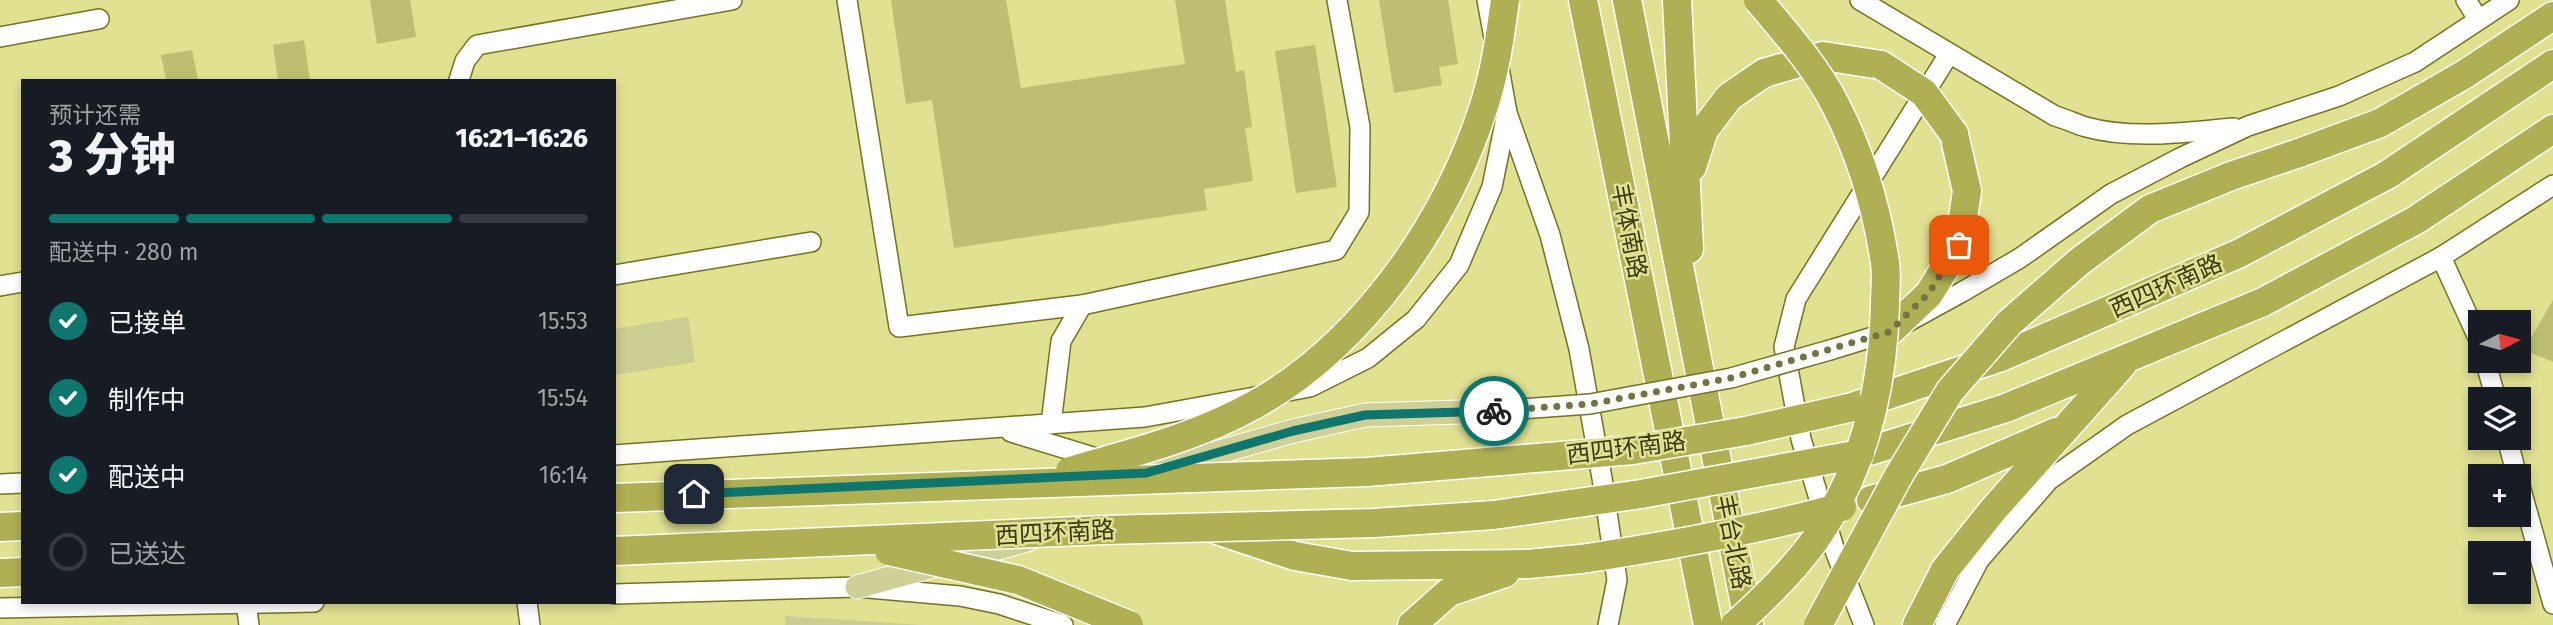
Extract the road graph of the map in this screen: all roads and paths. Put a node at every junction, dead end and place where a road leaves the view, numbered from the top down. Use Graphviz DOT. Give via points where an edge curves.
graph roads {
  1 [pos="732,0"];
  2 [pos="847,0"];
  3 [pos="1337,0"];
  4 [pos="1487,0"];
  5 [pos="1505,0"];
  6 [pos="1583,0"];
  7 [pos="1627,0"];
  8 [pos="1677,0"];
  9 [pos="1758,0"];
  10 [pos="1860,0"];
  11 [pos="2466,0"];
  12 [pos="2509,0"];
  13 [pos="2553,16"];
  14 [pos="99,19"];
  15 [pos="2478,19"];
  16 [pos="0,37"];
  17 [pos="1949,54"];
  18 [pos="2553,64"];
  19 [pos="460,79"];
  20 [pos="1507,113"];
  21 [pos="2248,126"];
  22 [pos="2553,129"];
  23 [pos="1687,183"];
  24 [pos="2553,185"];
  25 [pos="811,242"];
  26 [pos="2441,257"];
  27 [pos="616,275"];
  28 [pos="21,282"];
  29 [pos="0,286"];
  30 [pos="1082,305"];
  31 [pos="2468,316"];
  32 [pos="1889,332"];
  33 [pos="1691,336"];
  34 [pos="2127,360"];
  35 [pos="1492,411"];
  36 [pos="1051,424"];
  37 [pos="1000,428"];
  38 [pos="2065,428"];
  39 [pos="616,455"];
  40 [pos="1716,459"];
  41 [pos="1675,461"];
  42 [pos="1146,473"];
  43 [pos="1032,482"];
  44 [pos="21,483"];
  45 [pos="0,484"];
  46 [pos="616,498"];
  47 [pos="616,498"];
  48 [pos="21,525"];
  49 [pos="2531,525"];
  50 [pos="0,526"];
  51 [pos="1217,530"];
  52 [pos="1048,534"];
  53 [pos="852,542"];
  54 [pos="621,551"];
  55 [pos="1528,564"];
  56 [pos="21,573"];
  57 [pos="0,574"];
  58 [pos="857,586"];
  59 [pos="616,594"];
  60 [pos="197,604"];
  61 [pos="246,604"];
  62 [pos="527,604"];
  63 [pos="2553,604"];
  64 [pos="0,608"];
  65 [pos="1706,619"];
  66 [pos="248,625"];
  67 [pos="530,625"];
  68 [pos="1063,625"];
  69 [pos="1129,625"];
  70 [pos="1412,625"];
  71 [pos="1608,625"];
  72 [pos="1735,625"];
  73 [pos="1749,625"];
  74 [pos="1818,625"];
  75 [pos="1864,625"];
  76 [pos="1917,625"];
  77 [pos="1945,625"];
  1 -- 19 [label="street" via="477,45 465,61"];
  2 -- 30 [label="street" via="899,327"];
  3 -- 30 [label="street" via="1360,127 1359,212 1336,250"];
  4 -- 20 [label="street"];
  5 -- 43 [label="highway, bridge" via="1499,49 1483,109 1454,178 1388,288 1341,341 1296,379 1203,429"];
  6 -- 41 [label="highway, 丰体南路"];
  7 -- 33 [label="highway, 丰体南路"];
  8 -- 23 [label="highway"];
  9 -- 72 [label="highway, bridge" via="1793,41 1836,105 1867,181 1885,265 1884,348 1871,419 1851,478 1815,540 1775,589"];
  10 -- 17 [label="street"];
  11 -- 15 [label="street"];
  12 -- 15 [label="street, 西四环南路"];
  13 -- 74 [label="highway, bridge" via="2380,123 2150,209 2080,261 2008,323 1950,391"];
  14 -- 16 [label="street"];
  15 -- 21 [label="street, 西四环南路" via="2416,62 2378,80"];
  17 -- 21 [label="street" via="2056,116 2086,127 2183,133"];
  17 -- 75 [label="street" via="1796,299 1784,347 1801,439 1834,548"];
  18 -- 43 [label="highway, 西四环南路, bridge" via="2387,175 2238,254 2001,357 1853,407 1633,450 1486,464"];
  20 -- 36 [label="street" via="1492,187 1459,265 1416,319 1368,358 1310,387 1145,417"];
  20 -- 71 [label="street" via="1550,235 1579,349 1617,580"];
  21 -- 32 [label="street, 西四环南路" via="2111,194 2020,258"];
  22 -- 34 [label="highway, 西四环南路" via="2404,226 2263,302"];
  23 -- 32 [label="highway, bridge" via="1704,130 1729,97 1764,73 1823,56 1881,65 1924,93 1954,134 1967,191 1959,245 1929,293"];
  23 -- 33 [label="highway"];
  24 -- 26 [label="street"];
  25 -- 27 [label="street"];
  26 -- 31 [label="street"];
  26 -- 77 [label="street" via="2127,425 2049,480 1979,560"];
  28 -- 29 [label="street"];
  30 -- 36 [label="street" via="1061,341"];
  32 -- 35 [label="street, 西四环南路, bridge" via="1731,378 1590,404"];
  33 -- 40 [label="highway, 丰体南路"];
  34 -- 38 [label="highway"];
  34 -- 53 [label="highway, 西四环南路, bridge" via="2006,408 1860,454 1494,515"];
  35 -- 42 [label="main road, 西四环南路" via="1365,415"];
  36 -- 37 [label="street"];
  37 -- 39 [label="street"];
  37 -- 42 [label="street"];
  38 -- 55 [label="highway, bridge" via="1947,479 1871,500 1670,546"];
  38 -- 76 [label="highway" via="1945,570"];
  40 -- 73 [label="highway, 丰台北路"];
  41 -- 65 [label="highway, 丰台北路"];
  42 -- 47 [label="main road, 西四环南路"];
  43 -- 46 [label="highway, 西四环南路, bridge"];
  44 -- 45 [label="street"];
  48 -- 50 [label="highway"];
  49 -- 63 [label="street"];
  51 -- 52 [label="main road, 西四环南路"];
  51 -- 55 [label="highway" via="1295,556 1352,566"];
  52 -- 54 [label="main road, 西四环南路"];
  52 -- 58 [label="main road"];
  53 -- 54 [label="highway, 西四环南路, bridge"];
  53 -- 69 [label="highway, bridge" via="1018,580"];
  55 -- 70 [label="highway" via="1449,593"];
  56 -- 57 [label="highway"];
  58 -- 59 [label="street"];
  58 -- 68 [label="street" via="960,596"];
  60 -- 64 [label="street"];
  61 -- 66 [label="street"];
  62 -- 67 [label="street"];
}
